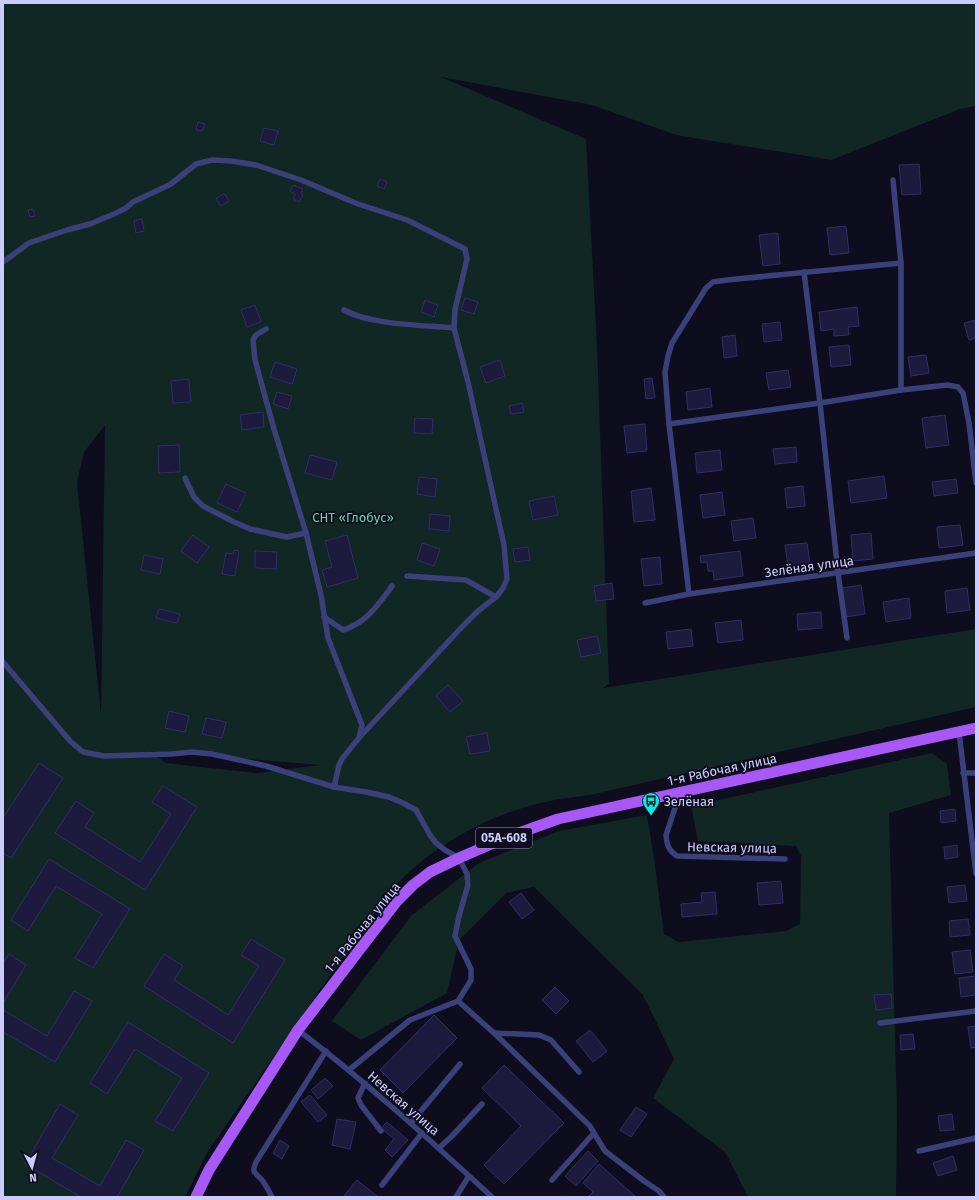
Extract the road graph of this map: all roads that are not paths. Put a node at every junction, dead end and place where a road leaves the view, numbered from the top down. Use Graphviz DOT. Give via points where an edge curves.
graph roads {
  1 [pos="893,180"];
  2 [pos="3,262"];
  3 [pos="901,263"];
  4 [pos="804,272"];
  5 [pos="344,310"];
  6 [pos="454,328"];
  7 [pos="266,329"];
  8 [pos="902,390"];
  9 [pos="820,403"];
  10 [pos="669,424"];
  11 [pos="185,478"];
  12 [pos="976,484"];
  13 [pos="306,533"];
  14 [pos="976,553"];
  15 [pos="838,573"];
  16 [pos="407,576"];
  17 [pos="392,586"];
  18 [pos="689,594"];
  19 [pos="496,597"];
  20 [pos="645,603"];
  21 [pos="324,617"];
  22 [pos="847,638"];
  23 [pos="3,662"];
  24 [pos="976,728"];
  25 [pos="959,732"];
  26 [pos="358,739"];
  27 [pos="963,773"];
  28 [pos="976,773"];
  29 [pos="334,787"];
  30 [pos="680,793"];
  31 [pos="459,858"];
  32 [pos="785,859"];
  33 [pos="976,874"];
  34 [pos="458,1001"];
  35 [pos="976,1011"];
  36 [pos="880,1023"];
  37 [pos="298,1030"];
  38 [pos="494,1033"];
  39 [pos="326,1051"];
  40 [pos="460,1064"];
  41 [pos="349,1070"];
  42 [pos="579,1072"];
  43 [pos="364,1083"];
  44 [pos="482,1104"];
  45 [pos="410,1123"];
  46 [pos="381,1131"];
  47 [pos="422,1133"];
  48 [pos="594,1133"];
  49 [pos="976,1138"];
  50 [pos="439,1148"];
  51 [pos="919,1151"];
  52 [pos="469,1176"];
  53 [pos="552,1180"];
  54 [pos="382,1185"];
  55 [pos="196,1197"];
  56 [pos="272,1197"];
  57 [pos="456,1197"];
  58 [pos="492,1197"];
  59 [pos="662,1197"];
  1 -- 3 [label="lane"];
  2 -- 6 [label="lane" via="29,243 90,224 126,208 171,184 196,164 212,160 246,163 301,180 358,204 407,220 465,249 467,259 455,310"];
  3 -- 4 [label="lane"];
  3 -- 8 [label="lane"];
  4 -- 9 [label="lane"];
  4 -- 10 [label="lane" via="714,282 706,288 672,343 668,356 665,372"];
  5 -- 6 [label="lane" via="352,315 370,319"];
  6 -- 19 [label="lane" via="504,545 507,579"];
  7 -- 13 [label="lane" via="253,340 255,360"];
  8 -- 9 [label="lane"];
  8 -- 12 [label="lane" via="948,385 958,387 963,392"];
  9 -- 10 [label="lane"];
  9 -- 15 [label="lane"];
  10 -- 18 [label="lane"];
  11 -- 13 [label="lane" via="194,497 203,506 234,522 250,529 286,537"];
  13 -- 21 [label="lane"];
  14 -- 15 [label="lane, Зелёная улица"];
  15 -- 18 [label="lane, Зелёная улица"];
  15 -- 22 [label="lane"];
  16 -- 19 [label="lane" via="466,580"];
  17 -- 21 [label="lane" via="372,613 352,627 343,630"];
  18 -- 20 [label="lane, Зелёная улица"];
  19 -- 26 [label="lane" via="460,629"];
  21 -- 26 [label="lane" via="331,649 362,725"];
  23 -- 29 [label="lane" via="70,741 83,752 104,756 192,752 212,754 266,766"];
  24 -- 25 [label="main road, 1-я Рабочая улица / 05А-608"];
  25 -- 27 [label="lane"];
  25 -- 30 [label="main road, 1-я Рабочая улица / 05А-608"];
  26 -- 29 [label="lane" via="342,758"];
  27 -- 28 [label="lane"];
  27 -- 33 [label="lane"];
  29 -- 31 [label="lane" via="389,797 411,807 416,810 436,843"];
  30 -- 31 [label="main road, 1-я Рабочая улица / 05А-608" via="558,819 504,838"];
  30 -- 32 [label="lane, Невская улица" via="666,834 670,852 677,856"];
  31 -- 34 [label="lane" via="467,874 468,885 455,936 471,969 471,980"];
  31 -- 37 [label="main road, 1-я Рабочая улица / 05А-608" via="430,872 397,901"];
  34 -- 38 [label="lane"];
  34 -- 41 [label="lane" via="410,1020"];
  35 -- 36 [label="lane"];
  37 -- 39 [label="lane, Невская улица"];
  37 -- 55 [label="main road, 1-я Рабочая улица / 05А-608" via="209,1170"];
  38 -- 42 [label="lane" via="539,1035 552,1040"];
  38 -- 48 [label="lane" via="590,1126"];
  39 -- 41 [label="lane, Невская улица"];
  39 -- 56 [label="lane" via="253,1169 254,1175 261,1180"];
  40 -- 45 [label="lane"];
  41 -- 43 [label="lane, Невская улица"];
  43 -- 45 [label="lane, Невская улица"];
  43 -- 46 [label="lane" via="358,1098"];
  44 -- 50 [label="lane"];
  45 -- 47 [label="lane, Невская улица"];
  47 -- 50 [label="lane, Невская улица"];
  47 -- 54 [label="lane"];
  48 -- 53 [label="lane"];
  48 -- 59 [label="lane" via="606,1151 659,1191"];
  49 -- 51 [label="lane"];
  50 -- 52 [label="lane, Невская улица"];
  52 -- 57 [label="lane"];
  52 -- 58 [label="lane, Невская улица"];
}
